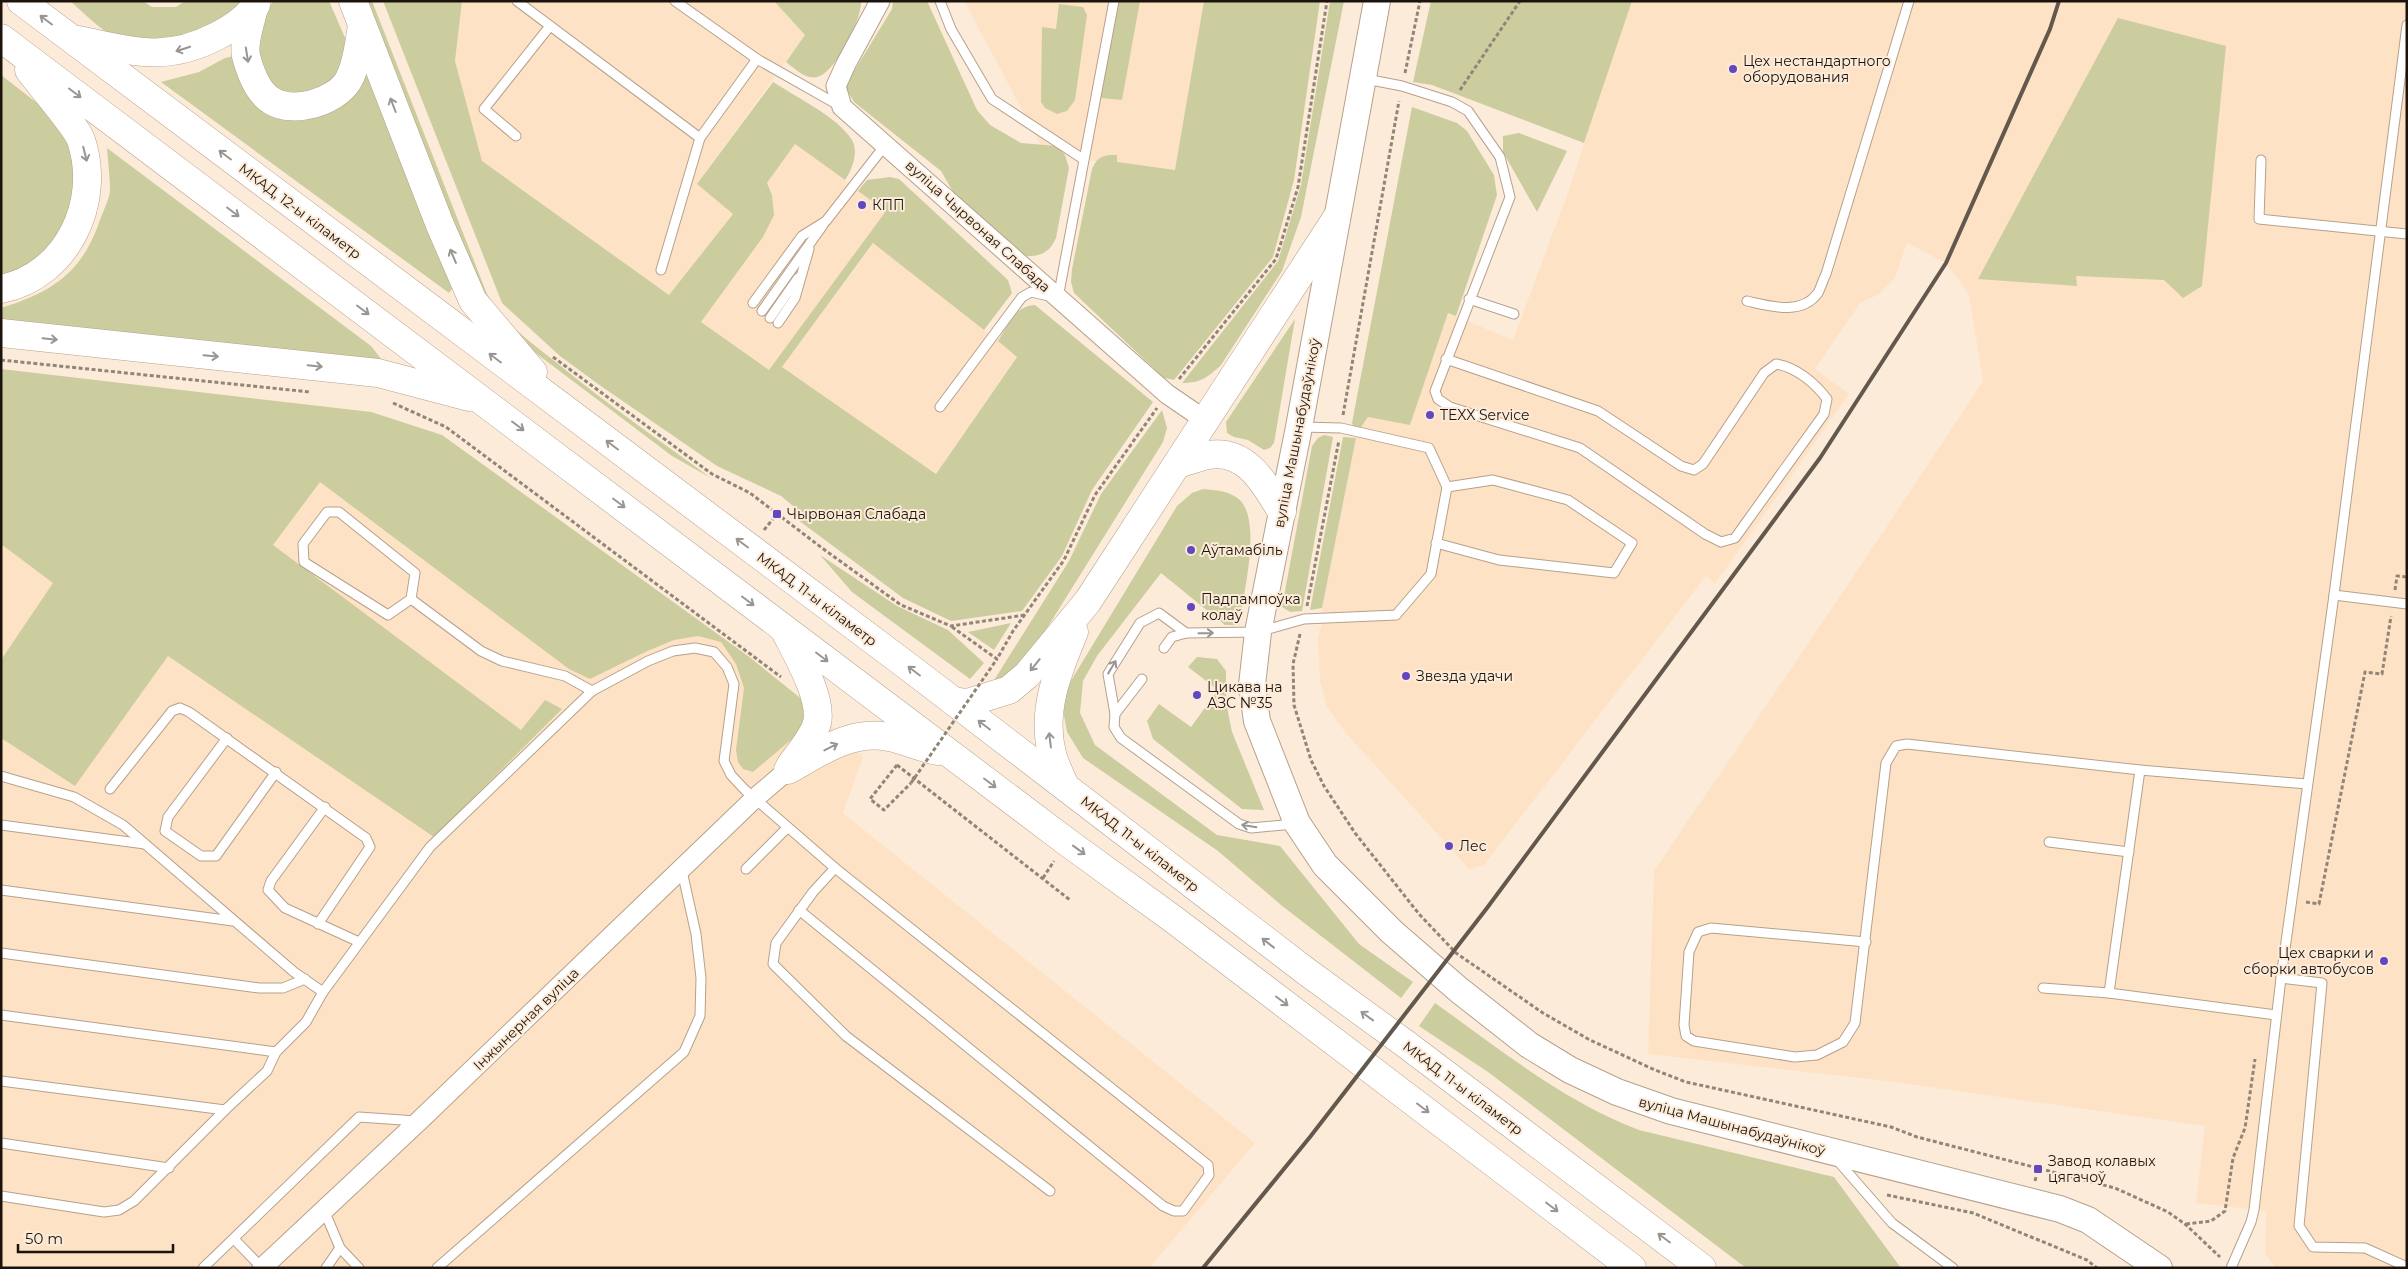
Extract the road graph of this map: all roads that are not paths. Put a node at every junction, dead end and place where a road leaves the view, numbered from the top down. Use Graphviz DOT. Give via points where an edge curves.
graph roads {
  1 [pos="21,1"];
  2 [pos="517,1"];
  3 [pos="675,1"];
  4 [pos="880,1"];
  5 [pos="940,1"];
  6 [pos="1114,1"];
  7 [pos="1377,1"];
  8 [pos="1909,1"];
  9 [pos="256,4"];
  10 [pos="357,14"];
  11 [pos="2407,24"];
  12 [pos="550,26"];
  13 [pos="71,39"];
  14 [pos="5,40"];
  15 [pos="757,59"];
  16 [pos="1363,79"];
  17 [pos="842,107"];
  18 [pos="516,136"];
  19 [pos="700,138"];
  20 [pos="886,144"];
  21 [pos="1083,159"];
  22 [pos="2261,160"];
  23 [pos="1336,219"];
  24 [pos="826,221"];
  25 [pos="2380,231"];
  26 [pos="2407,234"];
  27 [pos="811,241"];
  28 [pos="661,270"];
  29 [pos="1,289"];
  30 [pos="1058,298"];
  31 [pos="1469,299"];
  32 [pos="1747,301"];
  33 [pos="753,303"];
  34 [pos="762,311"];
  35 [pos="1514,314"];
  36 [pos="774,320"];
  37 [pos="1,333"];
  38 [pos="1446,359"];
  39 [pos="483,401"];
  40 [pos="940,406"];
  41 [pos="570,414"];
  42 [pos="1205,420"];
  43 [pos="1299,427"];
  44 [pos="1178,464"];
  45 [pos="1447,487"];
  46 [pos="1282,512"];
  47 [pos="1436,543"];
  48 [pos="2334,595"];
  49 [pos="411,599"];
  50 [pos="1088,601"];
  51 [pos="2407,604"];
  52 [pos="783,627"];
  53 [pos="1258,632"];
  54 [pos="1186,633"];
  55 [pos="1164,648"];
  56 [pos="1142,679"];
  57 [pos="592,691"];
  58 [pos="953,701"];
  59 [pos="1115,714"];
  60 [pos="226,738"];
  61 [pos="951,754"];
  62 [pos="788,770"];
  63 [pos="2140,770"];
  64 [pos="276,772"];
  65 [pos="1,776"];
  66 [pos="2306,784"];
  67 [pos="1065,786"];
  68 [pos="110,789"];
  69 [pos="754,799"];
  70 [pos="325,807"];
  71 [pos="1297,823"];
  72 [pos="1,825"];
  73 [pos="788,828"];
  74 [pos="2049,842"];
  75 [pos="145,844"];
  76 [pos="2129,852"];
  77 [pos="835,868"];
  78 [pos="746,869"];
  79 [pos="682,870"];
  80 [pos="1,890"];
  81 [pos="799,910"];
  82 [pos="234,921"];
  83 [pos="318,924"];
  84 [pos="359,942"];
  85 [pos="1866,942"];
  86 [pos="1,953"];
  87 [pos="2281,978"];
  88 [pos="305,979"];
  89 [pos="2043,988"];
  90 [pos="323,992"];
  91 [pos="2109,993"];
  92 [pos="1,1015"];
  93 [pos="2276,1015"];
  94 [pos="276,1052"];
  95 [pos="1,1082"];
  96 [pos="225,1110"];
  97 [pos="419,1121"];
  98 [pos="1,1143"];
  99 [pos="1831,1153"];
  100 [pos="169,1168"];
  101 [pos="1050,1191"];
  102 [pos="1,1196"];
  103 [pos="324,1210"];
  104 [pos="234,1239"];
  105 [pos="340,1248"];
  106 [pos="2231,1267"];
  107 [pos="2407,1267"];
  108 [pos="203,1268"];
  109 [pos="262,1268"];
  110 [pos="326,1268"];
  111 [pos="359,1268"];
  112 [pos="437,1268"];
  113 [pos="1632,1268"];
  114 [pos="1702,1268"];
  115 [pos="1953,1268"];
  116 [pos="2159,1268"];
  13 -- 1 [label="highway, МКАД, 12-ы кіламетр, one-way"];
  2 -- 12 [label="lane"];
  3 -- 15 [label="lane"];
  4 -- 17 [label="street" via="836,86"];
  5 -- 21 [label="lane" via="951,29 992,99"];
  6 -- 21 [label="lane"];
  7 -- 16 [label="main road, вуліца Машынабудаўнікоў"];
  8 -- 32 [label="lane" via="1818,292 1805,304 1790,307 1778,308"];
  9 -- 10 [label="highway, one-way" via="246,43 250,67 266,96 274,102 291,106 333,96 348,82 356,56"];
  9 -- 13 [label="highway, one-way" via="229,30 206,42 172,53 145,53"];
  41 -- 10 [label="highway, one-way" via="474,301 440,225"];
  11 -- 25 [label="lane"];
  12 -- 18 [label="lane" via="484,109"];
  12 -- 19 [label="lane"];
  41 -- 13 [label="highway, МКАД, 12-ы кіламетр, one-way"];
  14 -- 29 [label="highway, one-way" via="81,138 88,168 85,202 74,235 55,260 37,276"];
  14 -- 39 [label="highway, one-way"];
  15 -- 17 [label="lane"];
  15 -- 19 [label="lane"];
  16 -- 23 [label="main road, вуліца Машынабудаўнікоў"];
  16 -- 31 [label="lane" via="1402,86 1452,102 1468,111 1500,156 1510,197"];
  17 -- 20 [label="street, вуліца Чырвоная Слабада"];
  19 -- 28 [label="lane"];
  20 -- 24 [label="lane"];
  20 -- 30 [label="street, вуліца Чырвоная Слабада"];
  21 -- 30 [label="lane"];
  22 -- 25 [label="lane" via="2259,219"];
  23 -- 42 [label="highway"];
  23 -- 43 [label="main road, вуліца Машынабудаўнікоў"];
  24 -- 27 [label="lane"];
  24 -- 33 [label="lane" via="802,236"];
  25 -- 26 [label="lane"];
  25 -- 48 [label="lane"];
  27 -- 34 [label="lane"];
  27 -- 36 [label="lane" via="795,298"];
  30 -- 40 [label="lane" via="1030,292 1022,297"];
  30 -- 42 [label="street, вуліца Чырвоная Слабада" via="1167,394"];
  31 -- 35 [label="lane"];
  31 -- 38 [label="lane"];
  37 -- 39 [label="highway, one-way" via="378,372"];
  38 -- 38 [label="lane" via="1435,391 1438,399 1450,407 1580,448 1721,542 1735,538 1824,414 1827,400 1820,389 1789,366 1776,364 1764,373 1703,464 1694,470 1681,466 1598,411"];
  39 -- 52 [label="highway, one-way"];
  58 -- 41 [label="highway, МКАД, 11-ы кіламетр, one-way"];
  42 -- 44 [label="highway"];
  43 -- 45 [label="lane" via="1341,428 1429,448"];
  43 -- 46 [label="main road, вуліца Машынабудаўнікоў"];
  44 -- 46 [label="highway" via="1210,455 1236,458 1254,470"];
  44 -- 50 [label="highway"];
  45 -- 47 [label="lane"];
  45 -- 47 [label="lane" via="1493,480 1568,500 1632,543 1614,572 1499,560"];
  46 -- 53 [label="main road, вуліца Машынабудаўнікоў"];
  47 -- 53 [label="lane" via="1431,574 1396,615 1304,619"];
  48 -- 51 [label="lane"];
  48 -- 66 [label="lane"];
  49 -- 49 [label="lane" via="415,573 339,512 327,512 303,544 304,562 388,615"];
  49 -- 57 [label="lane" via="482,651 502,661 565,676"];
  50 -- 58 [label="highway, one-way" via="1027,675 1009,690 967,703"];
  67 -- 50 [label="highway, one-way" via="1052,754 1048,720 1060,665"];
  52 -- 61 [label="highway, one-way"];
  52 -- 62 [label="highway" via="807,676 816,704 817,723"];
  54 -- 53 [label="lane, one-way"];
  53 -- 71 [label="main road, вуліца Машынабудаўнікоў" via="1252,685 1257,721"];
  54 -- 55 [label="lane" via="1172,637"];
  59 -- 54 [label="lane, one-way" via="1108,674 1140,623 1159,613"];
  56 -- 59 [label="lane"];
  57 -- 69 [label="lane" via="672,651 695,648 714,652 727,667 734,684 724,761 731,775"];
  57 -- 84 [label="lane" via="430,847"];
  67 -- 58 [label="highway, МКАД, 11-ы кіламетр, one-way"];
  71 -- 59 [label="lane, one-way" via="1251,828 1239,824 1121,738 1114,728"];
  60 -- 64 [label="lane"];
  60 -- 64 [label="lane" via="168,817 165,831 201,856 216,856"];
  60 -- 68 [label="lane" via="189,712 180,708 172,711"];
  62 -- 61 [label="highway, one-way" via="852,737 872,734"];
  61 -- 113 [label="highway, one-way" via="1174,918"];
  62 -- 69 [label="street, Інжынерная вуліца"];
  63 -- 66 [label="lane"];
  63 -- 76 [label="lane"];
  63 -- 85 [label="lane" via="1907,744 1896,746 1886,763"];
  64 -- 70 [label="lane"];
  65 -- 75 [label="lane" via="74,796 123,825"];
  66 -- 87 [label="lane"];
  114 -- 67 [label="highway, МКАД, 11-ы кіламетр, one-way"];
  69 -- 73 [label="lane"];
  69 -- 79 [label="street, Інжынерная вуліца"];
  70 -- 83 [label="lane" via="366,838 370,847"];
  70 -- 83 [label="lane" via="271,881 268,890 285,908"];
  71 -- 99 [label="main road, вуліца Машынабудаўнікоў" via="1325,865 1392,932 1459,990 1537,1050 1570,1070 1671,1112"];
  72 -- 75 [label="lane"];
  73 -- 77 [label="lane"];
  73 -- 78 [label="lane"];
  74 -- 76 [label="lane"];
  75 -- 82 [label="lane"];
  76 -- 91 [label="lane"];
  77 -- 81 [label="lane"];
  77 -- 81 [label="lane" via="1208,1165 1209,1174 1183,1211 1174,1212 1164,1206"];
  79 -- 97 [label="street, Інжынерная вуліца"];
  79 -- 112 [label="lane" via="696,934 701,978 700,1016 684,1052"];
  80 -- 82 [label="lane"];
  81 -- 101 [label="lane" via="776,943 773,964 846,1036"];
  82 -- 88 [label="lane"];
  83 -- 84 [label="lane"];
  84 -- 90 [label="lane"];
  85 -- 85 [label="lane" via="1855,1023 1843,1042 1816,1054 1795,1057 1694,1041 1686,1036 1689,952 1698,932 1711,928"];
  86 -- 88 [label="lane" via="259,988 282,988"];
  87 -- 93 [label="lane"];
  87 -- 107 [label="lane" via="2322,984 2299,1226 2313,1247 2365,1248"];
  88 -- 90 [label="lane"];
  89 -- 91 [label="lane"];
  90 -- 94 [label="lane" via="306,1022"];
  91 -- 93 [label="lane"];
  92 -- 94 [label="lane"];
  93 -- 106 [label="lane" via="2254,1210"];
  94 -- 96 [label="lane" via="268,1071"];
  95 -- 96 [label="lane"];
  96 -- 100 [label="lane"];
  97 -- 103 [label="street, Інжынерная вуліца"];
  97 -- 104 [label="lane" via="359,1117"];
  98 -- 100 [label="lane"];
  99 -- 115 [label="lane" via="1892,1223"];
  99 -- 116 [label="main road, вуліца Машынабудаўнікоў" via="2060,1209 2088,1220"];
  100 -- 102 [label="lane" via="134,1201 119,1210 104,1212"];
  103 -- 105 [label="lane"];
  103 -- 109 [label="street, Інжынерная вуліца"];
  104 -- 108 [label="lane"];
  104 -- 109 [label="lane"];
  105 -- 110 [label="lane"];
  105 -- 111 [label="lane"];
}
